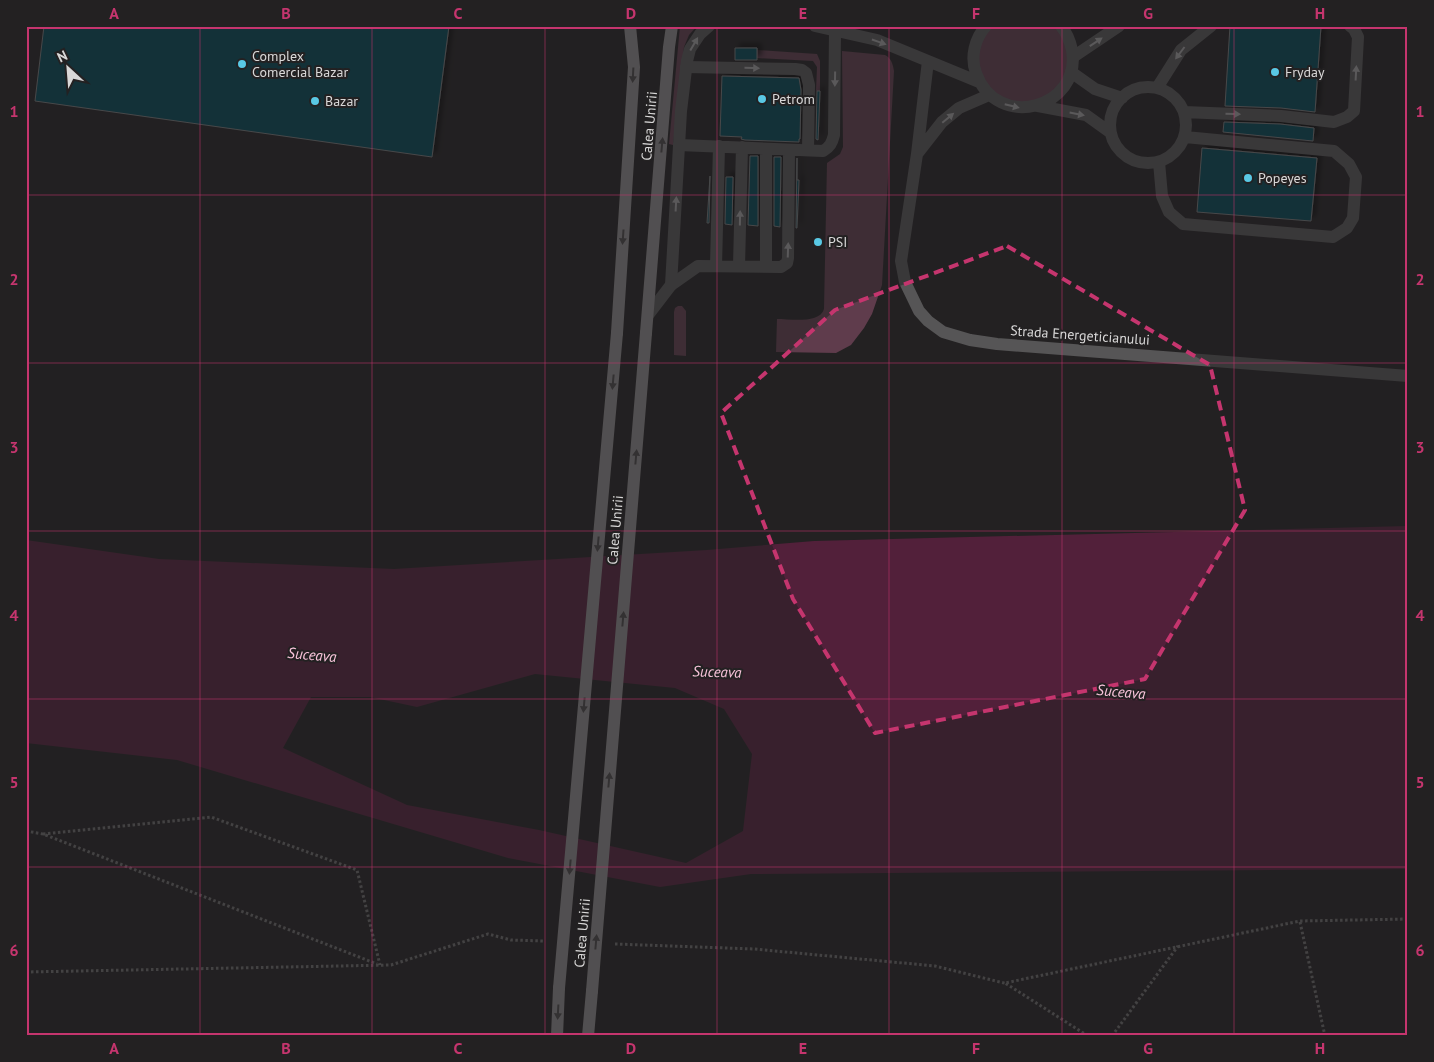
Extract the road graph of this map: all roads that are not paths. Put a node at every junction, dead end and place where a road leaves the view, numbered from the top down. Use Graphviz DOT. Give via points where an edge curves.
graph roads {
  1 [pos="630,26"];
  2 [pos="672,26"];
  3 [pos="709,26"];
  4 [pos="815,26"];
  5 [pos="986,26"];
  6 [pos="1061,26"];
  7 [pos="1120,26"];
  8 [pos="1211,26"];
  9 [pos="1350,26"];
  10 [pos="835,31"];
  11 [pos="1073,57"];
  12 [pos="928,61"];
  13 [pos="686,66"];
  14 [pos="1071,72"];
  15 [pos="979,82"];
  16 [pos="1157,88"];
  17 [pos="989,95"];
  18 [pos="1122,98"];
  19 [pos="1038,106"];
  20 [pos="1184,112"];
  21 [pos="1111,133"];
  22 [pos="1185,137"];
  23 [pos="679,145"];
  24 [pos="719,146"];
  25 [pos="742,147"];
  26 [pos="766,149"];
  27 [pos="789,150"];
  28 [pos="808,150"];
  29 [pos="917,154"];
  30 [pos="1159,162"];
  31 [pos="716,266"];
  32 [pos="739,266"];
  33 [pos="766,267"];
  34 [pos="671,285"];
  35 [pos="648,315"];
  36 [pos="1408,376"];
  37 [pos="557,1036"];
  38 [pos="588,1036"];
  1 -- 37 [label="main road, Calea Unirii, one-way, bridge" via="634,67 617,333"];
  35 -- 2 [label="main road, Calea Unirii, one-way"];
  13 -- 3 [label="street, one-way" via="690,49"];
  4 -- 10 [label="street"];
  5 -- 15 [label="street" via="976,41 974,54"];
  6 -- 11 [label="street" via="1070,42"];
  11 -- 7 [label="street, one-way"];
  8 -- 16 [label="street, one-way" via="1181,50"];
  20 -- 9 [label="street, one-way" via="1334,122 1347,117 1354,110 1358,38"];
  10 -- 12 [label="street, one-way" via="877,40"];
  10 -- 28 [label="street, one-way" via="833,140 822,151"];
  11 -- 14 [label="street"];
  12 -- 15 [label="street"];
  12 -- 29 [label="street, Strada Energeticianului"];
  13 -- 23 [label="street"];
  13 -- 28 [label="street, one-way" via="802,70 809,80"];
  14 -- 18 [label="street" via="1095,88"];
  14 -- 19 [label="street" via="1064,87"];
  15 -- 17 [label="street"];
  16 -- 18 [label="street" via="1144,87"];
  16 -- 20 [label="street" via="1178,101"];
  17 -- 19 [label="street, one-way" via="1012,106"];
  29 -- 17 [label="street, Strada Energeticianului, one-way" via="942,122 959,108"];
  18 -- 21 [label="street" via="1110,120"];
  19 -- 21 [label="street, one-way" via="1086,116"];
  20 -- 22 [label="street"];
  21 -- 30 [label="street" via="1119,150 1134,161 1146,164"];
  22 -- 30 [label="street" via="1170,157"];
  22 -- 30 [label="street" via="1334,151 1349,164 1356,177 1353,218 1347,228 1333,237 1183,224 1169,212 1162,196"];
  23 -- 24 [label="street"];
  34 -- 23 [label="street, one-way"];
  24 -- 25 [label="street"];
  24 -- 31 [label="street"];
  25 -- 26 [label="street"];
  32 -- 25 [label="street, one-way"];
  26 -- 27 [label="street"];
  26 -- 33 [label="street"];
  27 -- 28 [label="street"];
  33 -- 27 [label="street, one-way" via="781,267 788,258"];
  29 -- 36 [label="street, Strada Energeticianului" via="901,261 905,282 919,311 943,332 997,344"];
  31 -- 32 [label="street"];
  31 -- 34 [label="street" via="698,266"];
  32 -- 33 [label="street"];
  34 -- 35 [label="street"];
  38 -- 35 [label="main road, Calea Unirii, one-way, bridge"];
}
